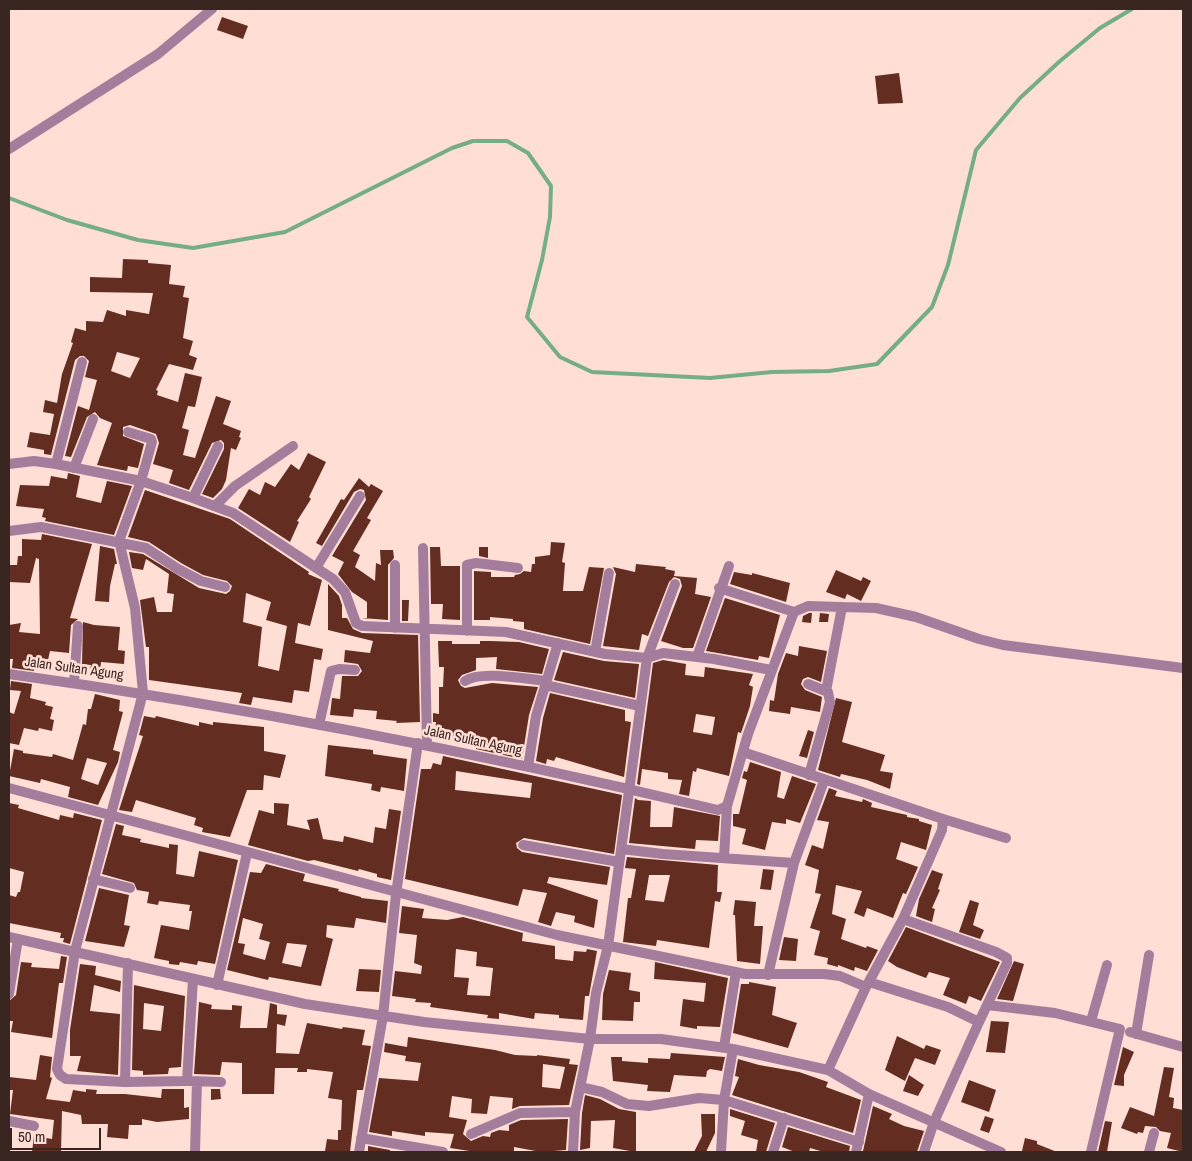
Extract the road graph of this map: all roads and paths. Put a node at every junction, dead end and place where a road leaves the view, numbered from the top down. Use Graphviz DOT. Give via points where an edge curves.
graph roads {
  1 [pos="212,9"];
  2 [pos="9,149"];
  3 [pos="82,362"];
  4 [pos="93,419"];
  5 [pos="128,432"];
  6 [pos="218,446"];
  7 [pos="293,446"];
  8 [pos="9,464"];
  9 [pos="56,464"];
  10 [pos="74,468"];
  11 [pos="141,481"];
  12 [pos="360,496"];
  13 [pos="193,498"];
  14 [pos="218,507"];
  15 [pos="9,531"];
  16 [pos="119,541"];
  17 [pos="423,548"];
  18 [pos="395,565"];
  19 [pos="729,566"];
  20 [pos="316,568"];
  21 [pos="518,568"];
  22 [pos="609,573"];
  23 [pos="675,584"];
  24 [pos="225,587"];
  25 [pos="719,588"];
  26 [pos="842,607"];
  27 [pos="794,612"];
  28 [pos="78,626"];
  29 [pos="395,628"];
  30 [pos="426,629"];
  31 [pos="466,631"];
  32 [pos="558,643"];
  33 [pos="595,652"];
  34 [pos="697,657"];
  35 [pos="647,658"];
  36 [pos="1183,668"];
  37 [pos="355,670"];
  38 [pos="771,670"];
  39 [pos="9,674"];
  40 [pos="465,681"];
  41 [pos="74,683"];
  42 [pos="546,683"];
  43 [pos="808,684"];
  44 [pos="826,691"];
  45 [pos="143,692"];
  46 [pos="640,706"];
  47 [pos="319,725"];
  48 [pos="423,744"];
  49 [pos="743,752"];
  50 [pos="528,767"];
  51 [pos="809,775"];
  52 [pos="824,781"];
  53 [pos="9,788"];
  54 [pos="630,789"];
  55 [pos="727,806"];
  56 [pos="112,814"];
  57 [pos="943,819"];
  58 [pos="1006,838"];
  59 [pos="523,845"];
  60 [pos="621,849"];
  61 [pos="246,853"];
  62 [pos="724,858"];
  63 [pos="619,862"];
  64 [pos="794,862"];
  65 [pos="93,879"];
  66 [pos="130,888"];
  67 [pos="396,894"];
  68 [pos="903,919"];
  69 [pos="13,938"];
  70 [pos="608,946"];
  71 [pos="75,951"];
  72 [pos="1149,955"];
  73 [pos="128,963"];
  74 [pos="1106,965"];
  75 [pos="736,972"];
  76 [pos="768,975"];
  77 [pos="193,979"];
  78 [pos="868,984"];
  79 [pos="217,985"];
  80 [pos="9,994"];
  81 [pos="987,1005"];
  82 [pos="383,1016"];
  83 [pos="1091,1021"];
  84 [pos="979,1022"];
  85 [pos="1120,1029"];
  86 [pos="1136,1034"];
  87 [pos="590,1040"];
  88 [pos="1183,1047"];
  89 [pos="729,1048"];
  90 [pos="828,1070"];
  91 [pos="192,1081"];
  92 [pos="125,1082"];
  93 [pos="221,1082"];
  94 [pos="580,1087"];
  95 [pos="869,1094"];
  96 [pos="724,1100"];
  97 [pos="575,1112"];
  98 [pos="784,1118"];
  99 [pos="9,1121"];
  100 [pos="934,1122"];
  101 [pos="34,1126"];
  102 [pos="1154,1133"];
  103 [pos="471,1134"];
  104 [pos="361,1138"];
  105 [pos="859,1142"];
  106 [pos="195,1152"];
  107 [pos="359,1152"];
  108 [pos="443,1152"];
  109 [pos="572,1152"];
  110 [pos="721,1152"];
  111 [pos="773,1152"];
  112 [pos="856,1152"];
  113 [pos="924,1152"];
  114 [pos="1002,1152"];
  115 [pos="1091,1152"];
  116 [pos="1149,1152"];
  1 -- 2 [label="street" via="158,54"];
  3 -- 9 [label="street"];
  4 -- 10 [label="street"];
  5 -- 11 [label="street" via="152,442"];
  6 -- 13 [label="street"];
  7 -- 14 [label="street" via="235,486"];
  8 -- 9 [label="street" via="34,461"];
  9 -- 10 [label="street"];
  10 -- 11 [label="street"];
  11 -- 13 [label="street"];
  11 -- 16 [label="street"];
  12 -- 20 [label="street"];
  13 -- 14 [label="street"];
  14 -- 20 [label="street" via="234,514"];
  15 -- 16 [label="street" via="41,527"];
  16 -- 24 [label="street" via="146,548 201,581"];
  16 -- 45 [label="street" via="135,608"];
  17 -- 30 [label="street"];
  18 -- 29 [label="street"];
  19 -- 25 [label="street"];
  20 -- 29 [label="street" via="345,592 356,623"];
  21 -- 31 [label="street" via="476,563 467,565"];
  22 -- 33 [label="street"];
  23 -- 35 [label="street"];
  25 -- 27 [label="street"];
  25 -- 34 [label="street"];
  26 -- 27 [label="street" via="808,606"];
  26 -- 36 [label="street" via="876,608 916,617 979,640 1003,645"];
  26 -- 44 [label="street"];
  27 -- 38 [label="street"];
  28 -- 41 [label="street"];
  29 -- 30 [label="street"];
  30 -- 31 [label="street"];
  30 -- 48 [label="street"];
  31 -- 32 [label="street" via="506,632"];
  32 -- 33 [label="street"];
  32 -- 42 [label="street"];
  33 -- 35 [label="street"];
  34 -- 35 [label="street" via="663,653"];
  34 -- 38 [label="street"];
  35 -- 46 [label="street"];
  37 -- 47 [label="street" via="331,671"];
  38 -- 49 [label="street"];
  39 -- 41 [label="street, Jalan Sultan Agung"];
  40 -- 42 [label="street" via="475,676 489,676"];
  41 -- 45 [label="street, Jalan Sultan Agung"];
  42 -- 46 [label="street"];
  42 -- 50 [label="street" via="536,716"];
  43 -- 44 [label="street"];
  44 -- 51 [label="street" via="830,702"];
  45 -- 47 [label="street, Jalan Sultan Agung"];
  45 -- 56 [label="street"];
  46 -- 54 [label="street"];
  47 -- 48 [label="street, Jalan Sultan Agung"];
  48 -- 50 [label="street, Jalan Sultan Agung"];
  48 -- 67 [label="street"];
  49 -- 51 [label="street"];
  49 -- 55 [label="street"];
  50 -- 54 [label="street, Jalan Sultan Agung"];
  51 -- 52 [label="street"];
  52 -- 57 [label="street"];
  52 -- 64 [label="street"];
  53 -- 56 [label="street"];
  54 -- 55 [label="street, Jalan Sultan Agung" via="718,810"];
  54 -- 60 [label="street"];
  55 -- 62 [label="street"];
  56 -- 61 [label="street"];
  56 -- 65 [label="street"];
  57 -- 58 [label="street"];
  57 -- 68 [label="street" via="942,830"];
  59 -- 63 [label="street"];
  60 -- 62 [label="street"];
  60 -- 63 [label="street"];
  61 -- 67 [label="street"];
  61 -- 79 [label="street"];
  62 -- 64 [label="street"];
  63 -- 70 [label="street"];
  64 -- 76 [label="street"];
  65 -- 66 [label="street"];
  65 -- 71 [label="street"];
  67 -- 70 [label="street"];
  67 -- 82 [label="street"];
  68 -- 78 [label="street"];
  68 -- 81 [label="street" via="1007,958"];
  69 -- 71 [label="street"];
  69 -- 80 [label="street"];
  70 -- 75 [label="street"];
  70 -- 87 [label="street" via="596,993"];
  71 -- 73 [label="street"];
  71 -- 92 [label="street" via="57,1069 66,1079"];
  72 -- 86 [label="street"];
  73 -- 77 [label="street"];
  73 -- 92 [label="street"];
  74 -- 83 [label="street"];
  75 -- 76 [label="street"];
  75 -- 89 [label="street"];
  76 -- 78 [label="street" via="824,974"];
  77 -- 79 [label="street"];
  77 -- 91 [label="street"];
  78 -- 84 [label="street" via="948,1007"];
  78 -- 90 [label="street"];
  79 -- 82 [label="street" via="305,1004"];
  81 -- 83 [label="street"];
  81 -- 84 [label="street"];
  82 -- 87 [label="street"];
  82 -- 104 [label="street"];
  83 -- 85 [label="street"];
  84 -- 100 [label="street"];
  85 -- 86 [label="street"];
  85 -- 115 [label="street"];
  86 -- 88 [label="street"];
  87 -- 89 [label="street" via="661,1039"];
  87 -- 94 [label="street"];
  89 -- 90 [label="street"];
  89 -- 96 [label="street"];
  90 -- 95 [label="street"];
  91 -- 92 [label="street"];
  91 -- 93 [label="street"];
  91 -- 106 [label="street"];
  94 -- 96 [label="street" via="602,1092 627,1104 649,1106 699,1098"];
  94 -- 97 [label="street"];
  95 -- 100 [label="street"];
  95 -- 105 [label="street"];
  96 -- 98 [label="street"];
  96 -- 110 [label="street"];
  97 -- 103 [label="street" via="520,1113"];
  97 -- 109 [label="street"];
  98 -- 105 [label="street"];
  98 -- 111 [label="street"];
  99 -- 101 [label="street"];
  100 -- 113 [label="street"];
  100 -- 114 [label="street"];
  102 -- 116 [label="street"];
  104 -- 107 [label="street"];
  104 -- 108 [label="street"];
  105 -- 112 [label="street"];
}
